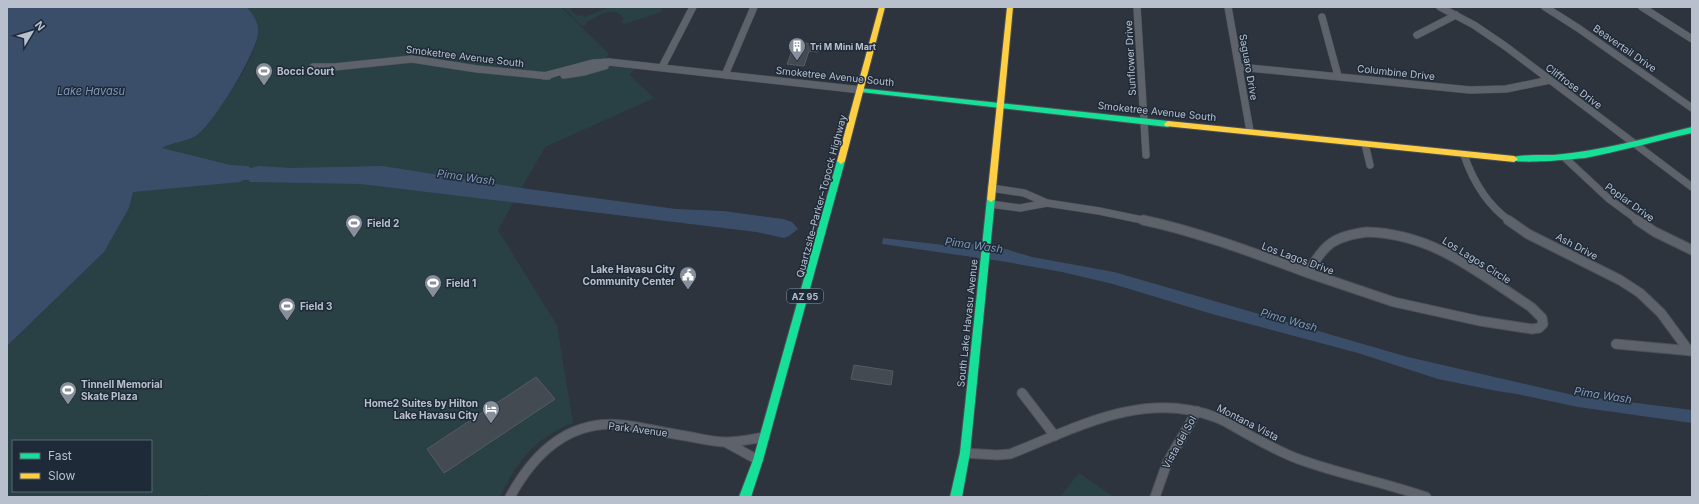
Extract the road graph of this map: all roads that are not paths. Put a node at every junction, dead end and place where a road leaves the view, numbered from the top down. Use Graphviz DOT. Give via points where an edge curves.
graph roads {
  1 [pos="693,7"];
  2 [pos="753,7"];
  3 [pos="882,7"];
  4 [pos="1010,7"];
  5 [pos="1137,7"];
  6 [pos="1228,7"];
  7 [pos="1440,7"];
  8 [pos="1545,7"];
  9 [pos="1642,7"];
  10 [pos="1456,15"];
  11 [pos="1322,17"];
  12 [pos="1417,35"];
  13 [pos="1692,39"];
  14 [pos="312,67"];
  15 [pos="662,67"];
  16 [pos="1239,67"];
  17 [pos="725,75"];
  18 [pos="1338,76"];
  19 [pos="1550,80"];
  20 [pos="861,90"];
  21 [pos="1000,104"];
  22 [pos="1692,108"];
  23 [pos="1144,121"];
  24 [pos="1692,130"];
  25 [pos="1250,131"];
  26 [pos="1365,144"];
  27 [pos="1634,144"];
  28 [pos="1146,155"];
  29 [pos="1464,155"];
  30 [pos="1565,158"];
  31 [pos="1370,165"];
  32 [pos="1692,187"];
  33 [pos="991,188"];
  34 [pos="1047,203"];
  35 [pos="990,204"];
  36 [pos="1692,250"];
  37 [pos="1308,273"];
  38 [pos="1542,326"];
  39 [pos="1616,344"];
  40 [pos="1690,351"];
  41 [pos="1022,393"];
  42 [pos="1197,411"];
  43 [pos="1055,436"];
  44 [pos="765,437"];
  45 [pos="725,442"];
  46 [pos="965,453"];
  47 [pos="758,460"];
  48 [pos="510,497"];
  49 [pos="745,497"];
  50 [pos="956,497"];
  51 [pos="1155,497"];
  52 [pos="1426,497"];
  1 -- 15 [label="street"];
  2 -- 17 [label="street"];
  3 -- 20 [label="main road, Quartzsite–Parker–Topock Highway / AZ 95"];
  4 -- 21 [label="main road, South Lake Havasu Avenue"];
  5 -- 23 [label="street, Sunflower Drive"];
  6 -- 16 [label="street, Saguaro Drive"];
  7 -- 10 [label="street, Cliffrose Drive"];
  8 -- 22 [label="street, Beavertail Drive"];
  9 -- 13 [label="street"];
  10 -- 12 [label="street"];
  10 -- 19 [label="street, Cliffrose Drive" via="1490,35"];
  11 -- 18 [label="street"];
  14 -- 15 [label="street, Smoketree Avenue South" via="412,59 477,70 558,76 618,63"];
  15 -- 17 [label="street, Smoketree Avenue South"];
  16 -- 18 [label="street, Columbine Drive"];
  16 -- 25 [label="street, Saguaro Drive"];
  17 -- 20 [label="street, Smoketree Avenue South"];
  18 -- 19 [label="street, Columbine Drive" via="1476,90 1506,89"];
  19 -- 27 [label="street, Cliffrose Drive"];
  20 -- 21 [label="main road, Smoketree Avenue South"];
  20 -- 44 [label="main road, Quartzsite–Parker–Topock Highway / AZ 95"];
  21 -- 23 [label="main road, Smoketree Avenue South"];
  21 -- 33 [label="main road, South Lake Havasu Avenue"];
  23 -- 25 [label="main road, Smoketree Avenue South"];
  23 -- 28 [label="street, Sunflower Drive"];
  24 -- 27 [label="main road, Smoketree Avenue South"];
  25 -- 26 [label="main road, Smoketree Avenue South"];
  26 -- 29 [label="main road, Smoketree Avenue South"];
  26 -- 31 [label="street"];
  27 -- 30 [label="main road, Smoketree Avenue South"];
  27 -- 32 [label="street, Cliffrose Drive"];
  29 -- 30 [label="main road, Smoketree Avenue South" via="1510,159"];
  29 -- 40 [label="street, Ash Drive" via="1479,189 1501,213 1534,236 1640,293 1662,312"];
  30 -- 36 [label="street, Poplar Drive" via="1622,210"];
  33 -- 34 [label="street, Los Lagos Drive" via="1024,194"];
  33 -- 35 [label="main road, South Lake Havasu Avenue"];
  34 -- 35 [label="street, Los Lagos Drive" via="1023,208"];
  34 -- 37 [label="street, Los Lagos Drive" via="1162,224 1238,247"];
  35 -- 46 [label="main road, South Lake Havasu Avenue"];
  37 -- 38 [label="street, Los Lagos Drive" via="1361,292 1429,310 1532,329"];
  37 -- 38 [label="street, Los Lagos Circle" via="1324,248 1344,237 1371,233 1403,236 1427,243 1449,254 1531,307 1542,318"];
  39 -- 40 [label="street"];
  41 -- 43 [label="street"];
  42 -- 43 [label="street, Montana Vista" via="1167,407 1125,412 1091,421"];
  42 -- 51 [label="street, Vista del Sol" via="1168,458"];
  42 -- 52 [label="street, Montana Vista" via="1220,419 1272,448 1304,461"];
  43 -- 46 [label="street, Montana Vista" via="1010,454"];
  44 -- 45 [label="street, Park Avenue"];
  44 -- 47 [label="main road, AZ 95"];
  45 -- 47 [label="street, Park Avenue"];
  45 -- 48 [label="street, Park Avenue" via="622,425 588,427 562,437 544,450 523,473"];
  46 -- 50 [label="main road, South Lake Havasu Avenue"];
  47 -- 49 [label="main road, AZ 95"];
}
